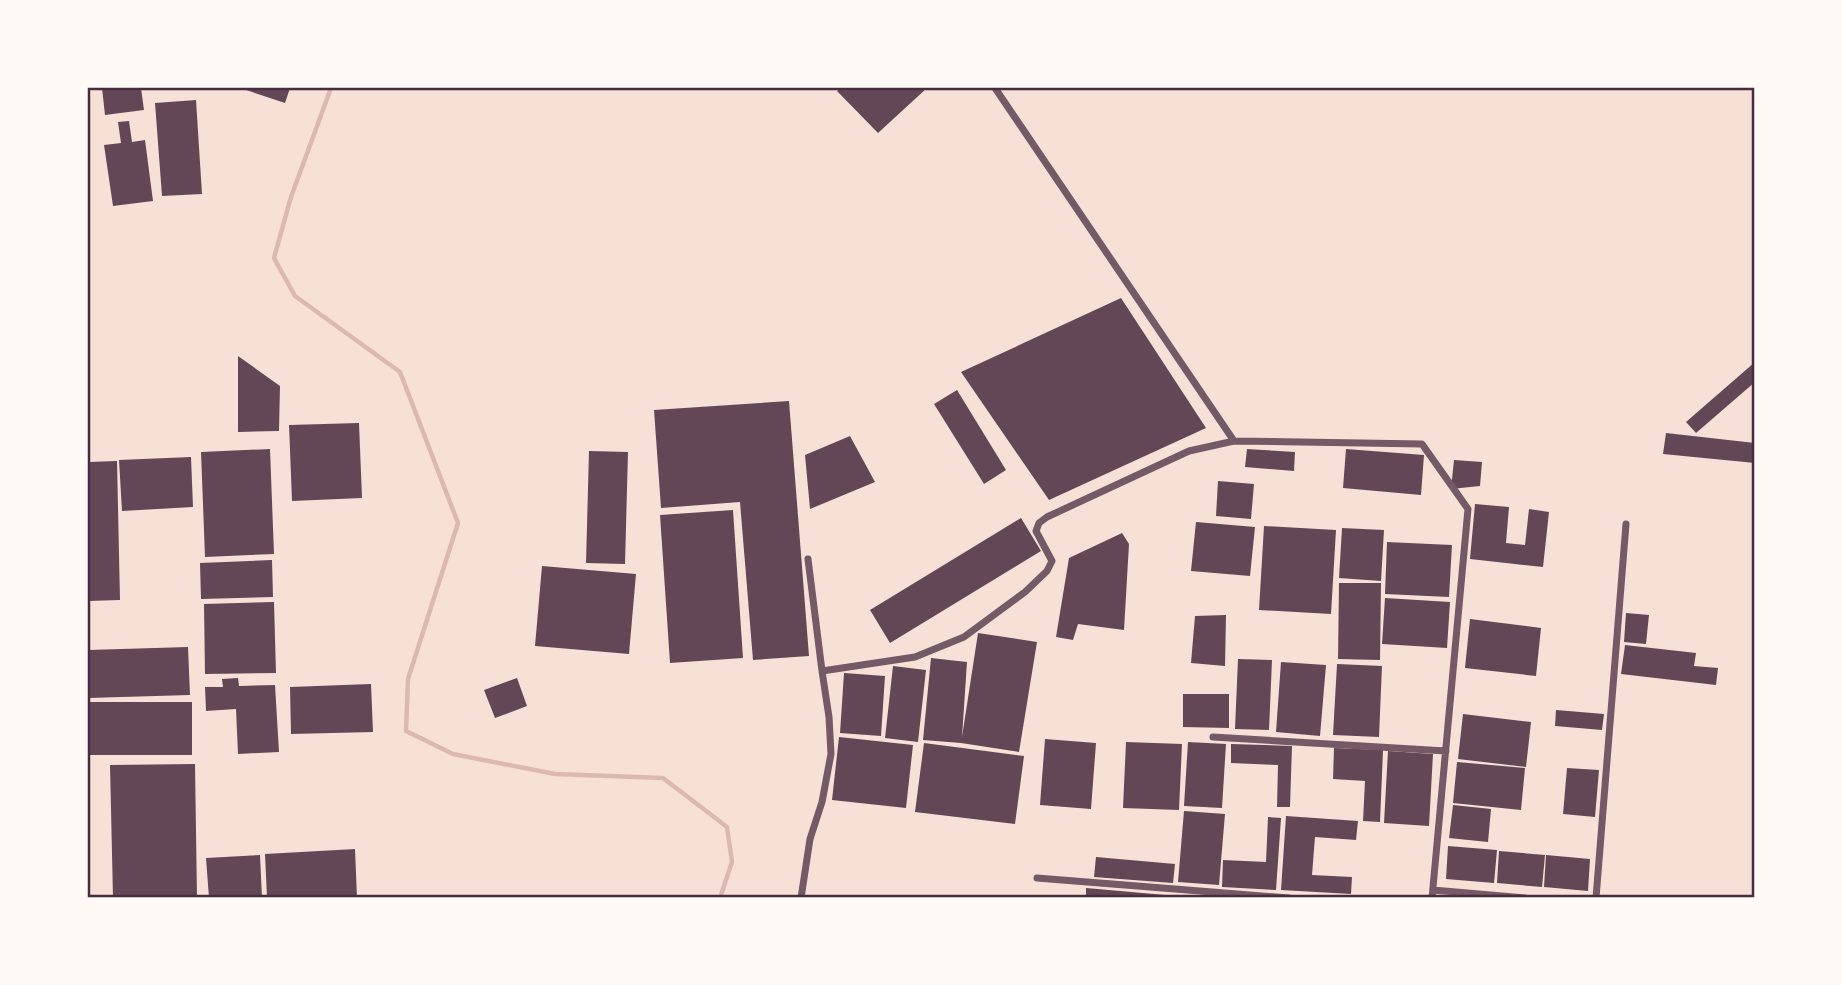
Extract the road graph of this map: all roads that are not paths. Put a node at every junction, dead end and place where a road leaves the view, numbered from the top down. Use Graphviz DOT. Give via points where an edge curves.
graph roads {
  1 [pos="995,88"];
  2 [pos="1234,440"];
  3 [pos="1626,524"];
  4 [pos="808,559"];
  5 [pos="822,671"];
  6 [pos="1213,737"];
  7 [pos="1446,751"];
  8 [pos="1037,878"];
  9 [pos="1432,894"];
  10 [pos="801,898"];
  11 [pos="1289,898"];
  12 [pos="1525,898"];
  13 [pos="1596,898"];
  1 -- 2 [label="street"];
  2 -- 5 [label="street" via="1189,451 1047,517 1036,531 1052,561 1047,571 964,637 915,657"];
  2 -- 7 [label="street" via="1422,444 1468,509"];
  3 -- 13 [label="street"];
  4 -- 5 [label="street"];
  5 -- 10 [label="street" via="831,754"];
  6 -- 7 [label="street"];
  7 -- 9 [label="street"];
  8 -- 11 [label="street"];
  9 -- 12 [label="street"];
}
